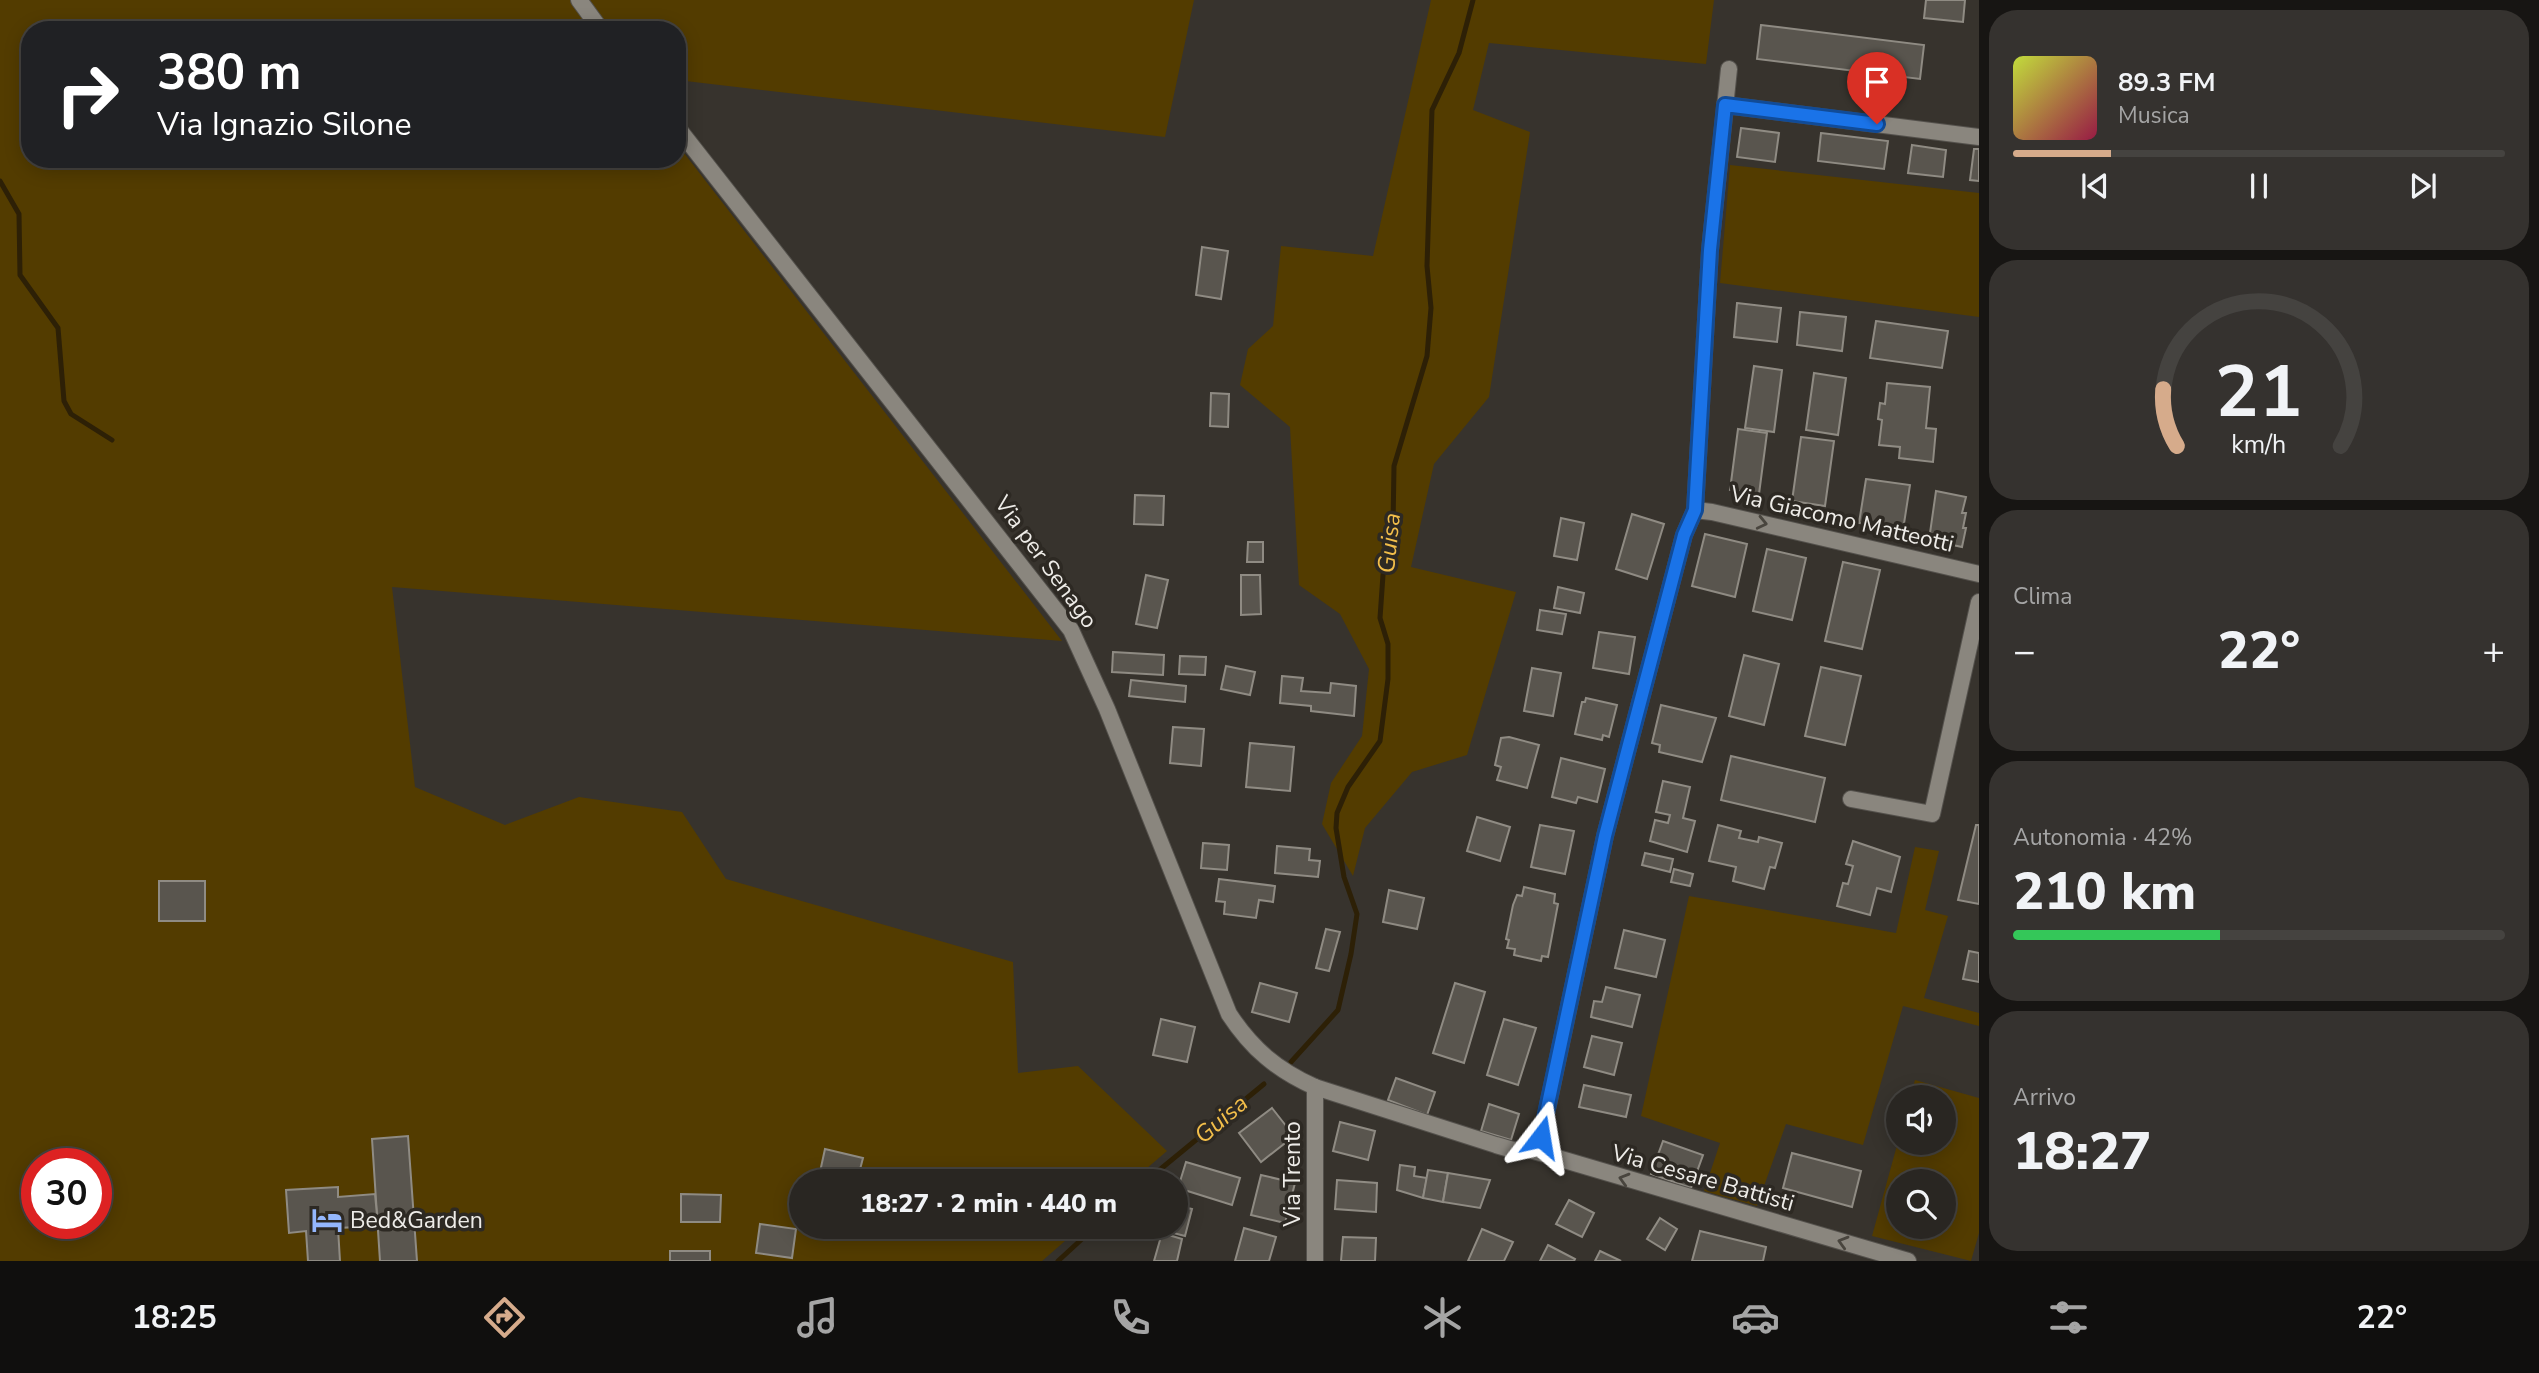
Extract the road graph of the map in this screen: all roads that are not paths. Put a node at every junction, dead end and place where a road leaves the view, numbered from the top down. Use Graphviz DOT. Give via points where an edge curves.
graph roads {
  1 [pos="579,0"];
  2 [pos="594,21"];
  3 [pos="1728,69"];
  4 [pos="1725,105"];
  5 [pos="1979,137"];
  6 [pos="686,138"];
  7 [pos="1695,510"];
  8 [pos="1979,574"];
  9 [pos="1979,602"];
  10 [pos="1851,799"];
  11 [pos="1287,1075"];
  12 [pos="1315,1087"];
  13 [pos="1527,1149"];
  14 [pos="1315,1261"];
  15 [pos="1908,1261"];
  1 -- 2 [label="street"];
  3 -- 4 [label="street"];
  4 -- 5 [label="street"];
  4 -- 7 [label="street" via="1710,250"];
  6 -- 11 [label="street, Via per Senago" via="1071,630 1229,1014 1245,1038"];
  7 -- 8 [label="street, Via Giacomo Matteotti, one-way"];
  7 -- 13 [label="street" via="1684,535 1605,836 1544,1124 1536,1144"];
  9 -- 10 [label="street" via="1932,814"];
  11 -- 12 [label="street, Via Cesare Battisti"];
  12 -- 13 [label="street, Via Cesare Battisti" via="1504,1147"];
  12 -- 14 [label="street, Via Trento"];
  15 -- 13 [label="street, Via Cesare Battisti, one-way"];
}
